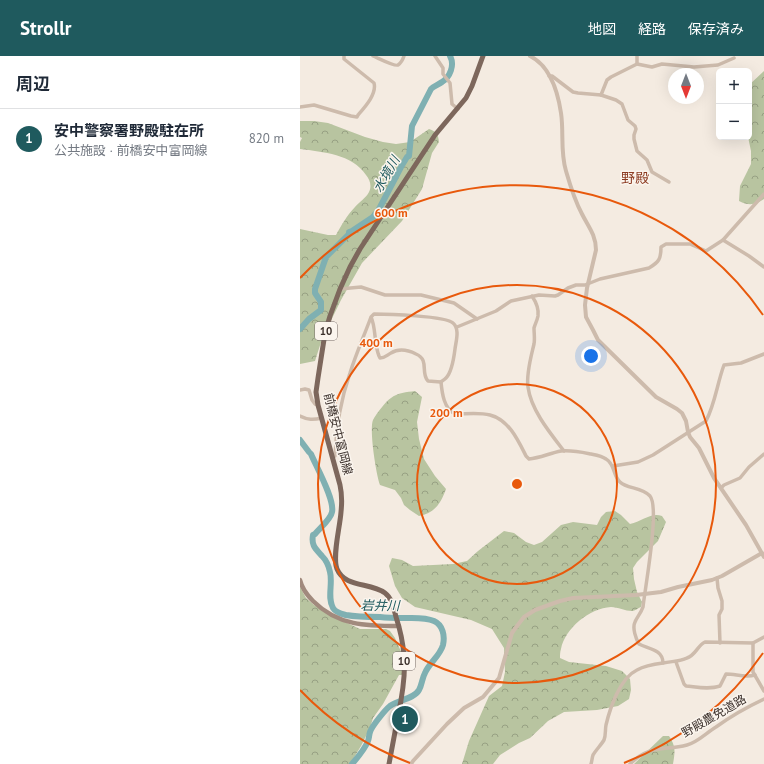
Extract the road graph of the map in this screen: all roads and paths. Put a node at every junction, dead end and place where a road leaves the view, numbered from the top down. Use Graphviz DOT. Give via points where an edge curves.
graph roads {
  1 [pos="344,56"];
  2 [pos="372,56"];
  3 [pos="404,56"];
  4 [pos="435,56"];
  5 [pos="483,56"];
  6 [pos="530,56"];
  7 [pos="638,56"];
  8 [pos="734,58"];
  9 [pos="636,64"];
  10 [pos="549,76"];
  11 [pos="601,95"];
  12 [pos="300,107"];
  13 [pos="458,109"];
  14 [pos="669,182"];
  15 [pos="764,194"];
  16 [pos="723,240"];
  17 [pos="764,267"];
  18 [pos="588,284"];
  19 [pos="340,289"];
  20 [pos="532,296"];
  21 [pos="371,317"];
  22 [pos="476,319"];
  23 [pos="457,327"];
  24 [pos="764,354"];
  25 [pos="441,382"];
  26 [pos="300,390"];
  27 [pos="318,405"];
  28 [pos="300,416"];
  29 [pos="322,418"];
  30 [pos="688,432"];
  31 [pos="564,451"];
  32 [pos="764,454"];
  33 [pos="332,457"];
  34 [pos="613,466"];
  35 [pos="721,488"];
  36 [pos="763,555"];
  37 [pos="717,578"];
  38 [pos="300,580"];
  39 [pos="644,594"];
  40 [pos="399,625"];
  41 [pos="764,637"];
  42 [pos="720,643"];
  43 [pos="753,643"];
  44 [pos="676,662"];
  45 [pos="663,663"];
  46 [pos="755,676"];
  47 [pos="764,691"];
  48 [pos="764,699"];
  49 [pos="389,764"];
  50 [pos="411,764"];
  51 [pos="591,764"];
  52 [pos="630,764"];
  1 -- 12 [label="street" via="344,59 374,83 375,87 357,117 314,105"];
  2 -- 3 [label="street" via="395,66"];
  4 -- 13 [label="street" via="450,83 452,104"];
  5 -- 13 [label="main road, 前橋安中富岡線 / 10" via="472,86"];
  6 -- 10 [label="street" via="545,68"];
  7 -- 9 [label="street"];
  8 -- 9 [label="street" via="712,66 662,64 652,67"];
  9 -- 11 [label="street" via="607,80"];
  10 -- 11 [label="street" via="573,92"];
  10 -- 18 [label="street" via="561,113 566,171 596,243"];
  11 -- 14 [label="street" via="622,104 628,120 636,129 634,139 637,151 647,160 652,172"];
  13 -- 19 [label="main road, 前橋安中富岡線 / 10" via="435,135 360,249"];
  15 -- 16 [label="street"];
  16 -- 17 [label="street"];
  16 -- 18 [label="street" via="706,251 690,244 666,244 661,247 661,257 649,268"];
  18 -- 20 [label="street" via="568,288 555,296"];
  18 -- 30 [label="street" via="586,317 598,340 656,397 682,413"];
  19 -- 22 [label="street" via="361,287 385,295 421,295 454,303"];
  19 -- 27 [label="main road, 前橋安中富岡線 / 10" via="325,333 316,392"];
  20 -- 22 [label="street" via="511,301 496,311"];
  20 -- 31 [label="street" via="538,307 538,317 531,352 528,391 533,406 545,426"];
  21 -- 23 [label="street" via="374,314 388,314 442,318 454,322"];
  21 -- 25 [label="street" via="380,358 398,350 415,353 424,361 426,379"];
  21 -- 33 [label="street" via="342,400 335,456"];
  22 -- 23 [label="street"];
  23 -- 25 [label="street" via="454,356 448,374"];
  24 -- 30 [label="street" via="741,363 724,365 706,421"];
  25 -- 31 [label="street" via="451,412 491,415 499,419 513,433 529,459"];
  26 -- 27 [label="street" via="309,390 314,404"];
  27 -- 29 [label="main road, 前橋安中富岡線 / 10"];
  28 -- 29 [label="street" via="306,420"];
  29 -- 33 [label="main road, 前橋安中富岡線 / 10"];
  30 -- 34 [label="street" via="648,458"];
  30 -- 35 [label="street"];
  31 -- 34 [label="street" via="606,459"];
  32 -- 35 [label="street" via="740,478"];
  33 -- 40 [label="main road, 前橋安中富岡線 / 10" via="342,498 336,568 343,578 386,593"];
  34 -- 39 [label="street" via="620,483 646,493 653,502 652,537"];
  35 -- 36 [label="street"];
  36 -- 37 [label="street"];
  37 -- 39 [label="street"];
  37 -- 42 [label="street" via="722,601 722,609 718,615"];
  38 -- 40 [label="main road" via="308,596 332,615 369,626"];
  39 -- 45 [label="street" via="642,612 634,624 635,634 639,644 656,650 661,655"];
  39 -- 50 [label="street" via="560,600 524,617 512,633 499,678 483,697 464,708 447,724"];
  40 -- 49 [label="main road, 10" via="404,656 403,686"];
  41 -- 43 [label="street"];
  42 -- 43 [label="street"];
  42 -- 44 [label="street" via="703,643 692,656"];
  43 -- 46 [label="street"];
  44 -- 45 [label="street"];
  44 -- 46 [label="street" via="686,686 716,688 720,686 726,674"];
  45 -- 51 [label="street" via="637,669 623,681 608,718 603,740"];
  46 -- 47 [label="street"];
  48 -- 52 [label="street, 野殿農免道路" via="746,707 692,743 646,752"];
}
